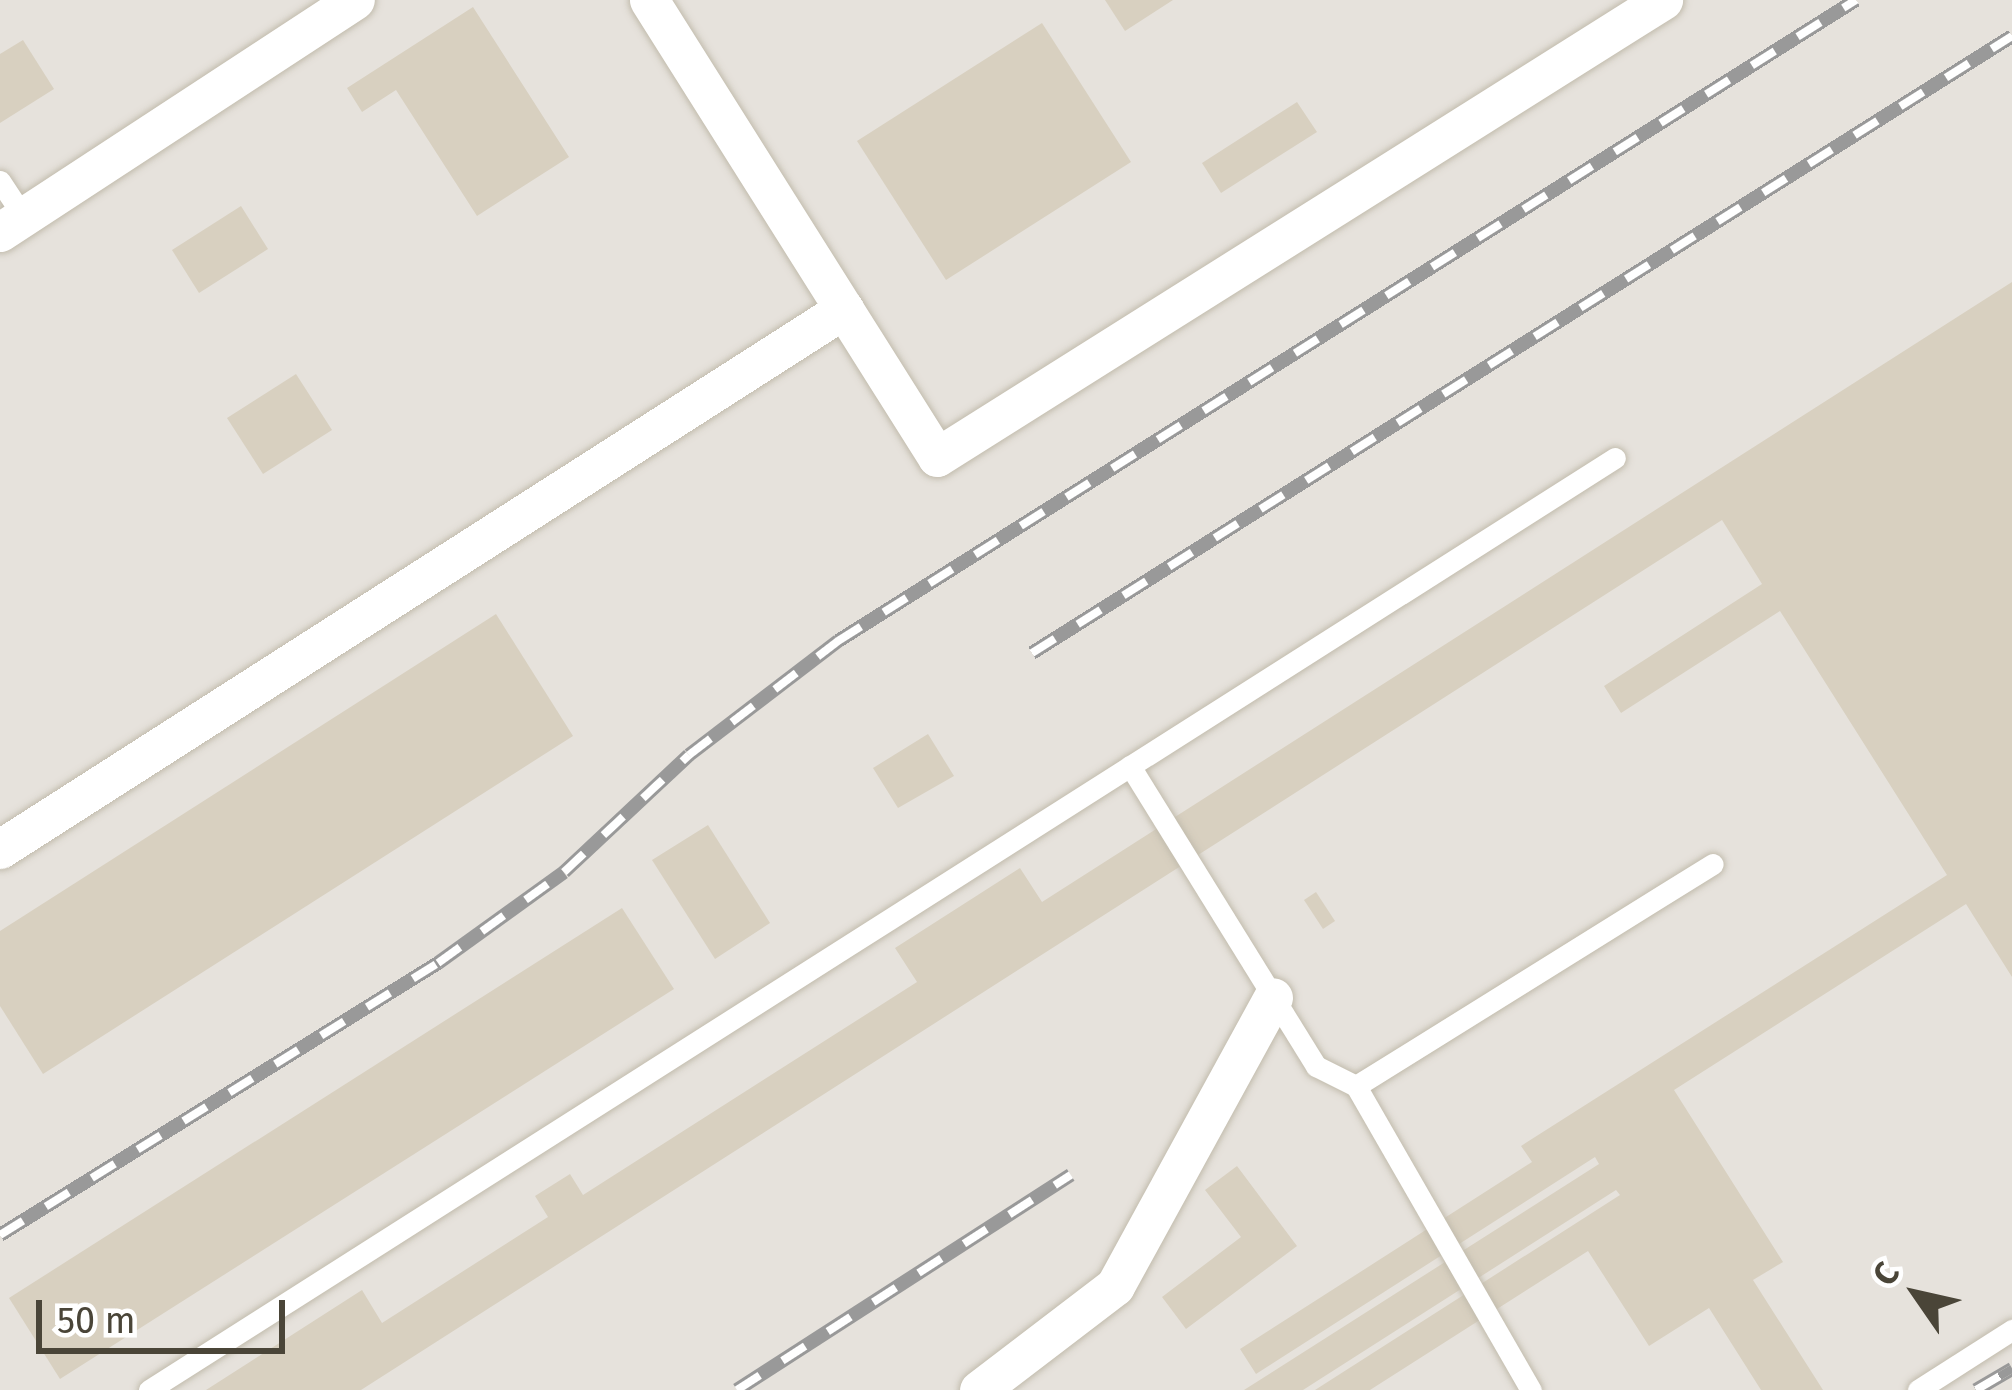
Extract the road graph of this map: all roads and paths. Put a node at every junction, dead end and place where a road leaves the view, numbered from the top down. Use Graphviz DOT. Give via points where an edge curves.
graph roads {
  1 [pos="355,0"];
  2 [pos="650,0"];
  3 [pos="1663,0"];
  4 [pos="0,181"];
  5 [pos="12,224"];
  6 [pos="844,309"];
  7 [pos="1615,458"];
  8 [pos="1130,766"];
  9 [pos="0,849"];
  10 [pos="1713,864"];
  11 [pos="1274,998"];
  12 [pos="1356,1086"];
  13 [pos="2012,1330"];
  14 [pos="149,1390"];
  15 [pos="979,1390"];
  16 [pos="1531,1390"];
  17 [pos="1918,1390"];
  1 -- 5 [label="street"];
  2 -- 6 [label="street"];
  3 -- 6 [label="street" via="937,458"];
  4 -- 5 [label="lane"];
  6 -- 9 [label="street"];
  7 -- 8 [label="lane"];
  8 -- 11 [label="lane"];
  8 -- 14 [label="lane"];
  10 -- 12 [label="lane"];
  11 -- 12 [label="lane" via="1316,1066"];
  11 -- 15 [label="street" via="1114,1286"];
  12 -- 16 [label="lane"];
  13 -- 17 [label="lane"];
}
